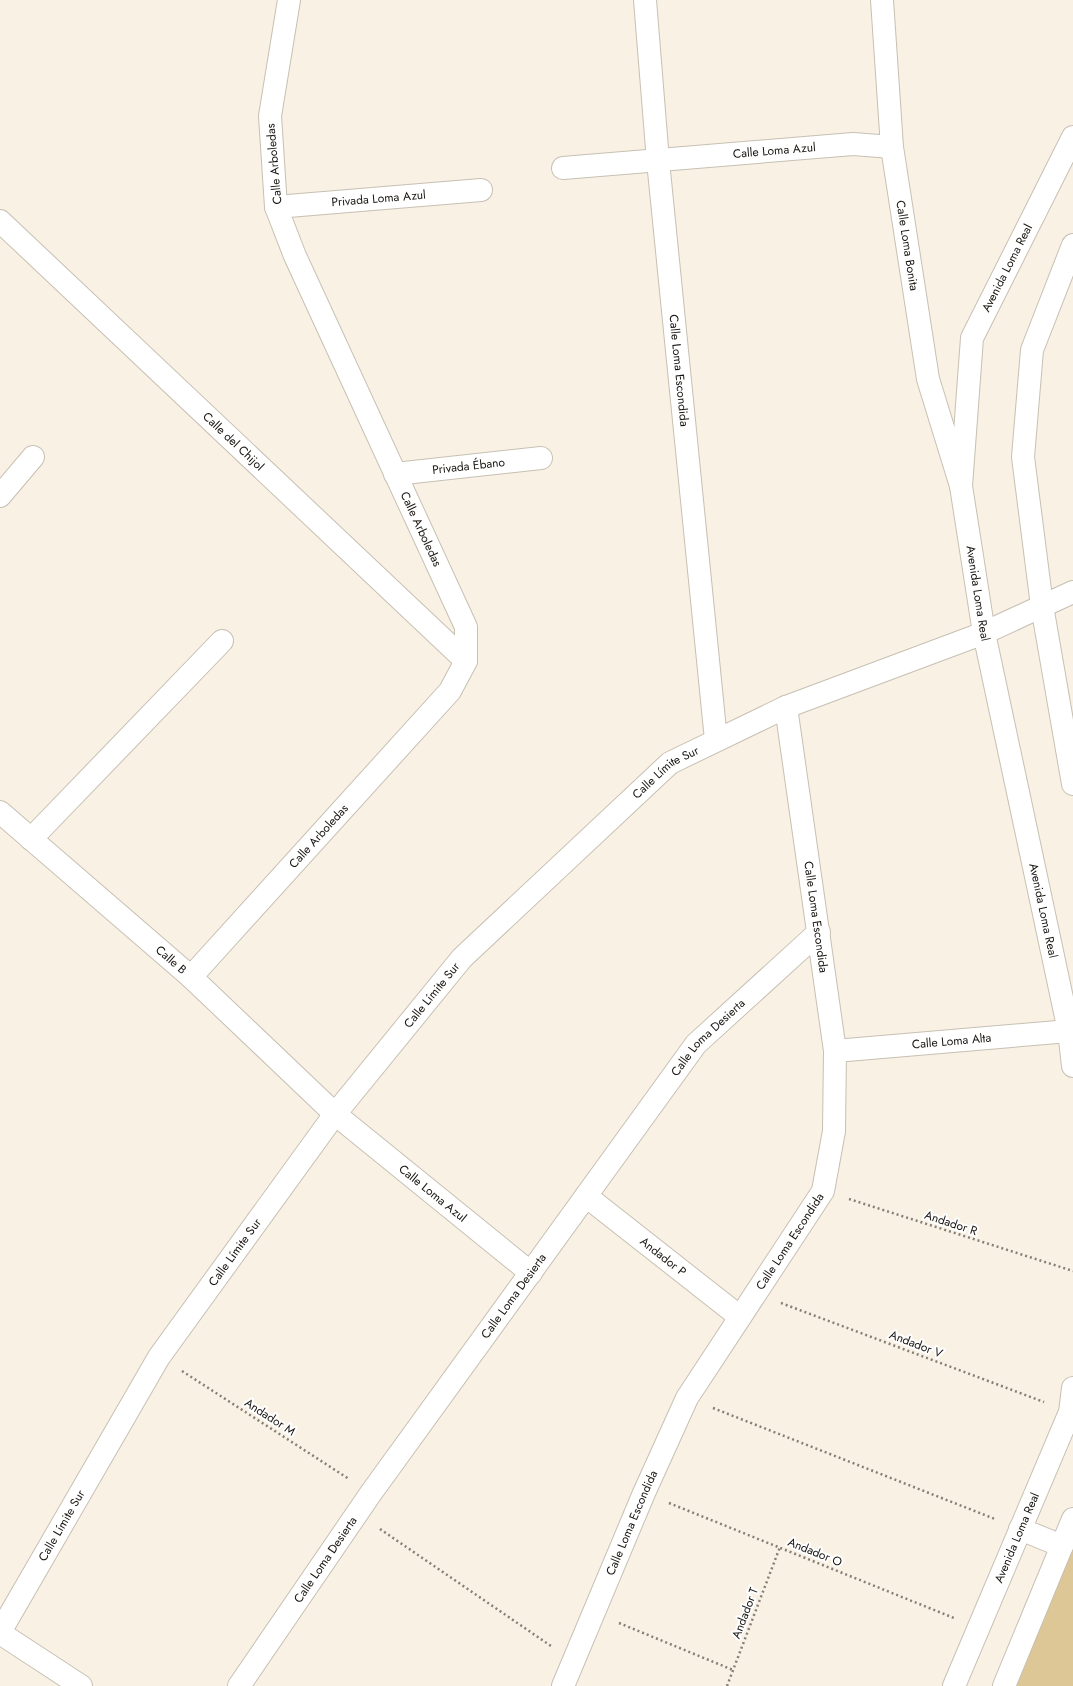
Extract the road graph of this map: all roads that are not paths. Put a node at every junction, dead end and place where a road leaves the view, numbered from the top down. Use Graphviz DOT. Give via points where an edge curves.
graph roads {
  1 [pos="289,0"];
  2 [pos="645,0"];
  3 [pos="882,0"];
  4 [pos="1073,137"];
  5 [pos="892,147"];
  6 [pos="658,162"];
  7 [pos="563,168"];
  8 [pos="481,190"];
  9 [pos="276,207"];
  10 [pos="0,222"];
  11 [pos="1073,245"];
  12 [pos="33,457"];
  13 [pos="541,458"];
  14 [pos="395,474"];
  15 [pos="961,486"];
  16 [pos="0,496"];
  17 [pos="1073,592"];
  18 [pos="1042,606"];
  19 [pos="984,633"];
  20 [pos="222,641"];
  21 [pos="466,661"];
  22 [pos="786,706"];
  23 [pos="716,740"];
  24 [pos="1073,784"];
  25 [pos="0,812"];
  26 [pos="31,839"];
  27 [pos="819,932"];
  28 [pos="191,977"];
  29 [pos="1069,1031"];
  30 [pos="835,1051"];
  31 [pos="1073,1066"];
  32 [pos="335,1114"];
  33 [pos="586,1196"];
  34 [pos="531,1272"];
  35 [pos="740,1317"];
  36 [pos="1073,1388"];
  37 [pos="1073,1519"];
  38 [pos="1020,1529"];
  39 [pos="1062,1546"];
  40 [pos="0,1632"];
  41 [pos="81,1686"];
  42 [pos="239,1686"];
  43 [pos="563,1686"];
  44 [pos="954,1686"];
  45 [pos="1004,1686"];
  1 -- 9 [label="street, Calle Arboledas" via="270,116"];
  2 -- 6 [label="street, Calle Loma Escondida"];
  3 -- 5 [label="street, Calle Loma Bonita"];
  4 -- 15 [label="street, Avenida Loma Real" via="972,338"];
  5 -- 6 [label="street, Calle Loma Azul" via="853,144"];
  5 -- 15 [label="street, Calle Loma Bonita" via="928,379"];
  6 -- 7 [label="street"];
  6 -- 23 [label="street, Calle Loma Escondida"];
  8 -- 9 [label="street, Privada Loma Azul"];
  9 -- 14 [label="street, Calle Arboledas" via="295,256"];
  10 -- 21 [label="street, Calle del Chijol"];
  11 -- 18 [label="street" via="1032,350 1023,457"];
  12 -- 16 [label="street"];
  13 -- 14 [label="street, Privada Ébano"];
  14 -- 21 [label="street, Calle Arboledas" via="466,627"];
  15 -- 19 [label="street, Avenida Loma Real"];
  17 -- 18 [label="street, Calle Límite Sur"];
  18 -- 19 [label="street, Calle Límite Sur"];
  18 -- 24 [label="street"];
  19 -- 22 [label="street, Calle Límite Sur"];
  19 -- 29 [label="street, Avenida Loma Real"];
  20 -- 26 [label="street"];
  21 -- 28 [label="street, Calle Arboledas" via="450,690"];
  22 -- 23 [label="street, Calle Límite Sur"];
  22 -- 27 [label="street, Calle Loma Escondida"];
  23 -- 32 [label="street, Calle Límite Sur" via="670,763 462,958"];
  25 -- 26 [label="street, Calle B"];
  26 -- 28 [label="street, Calle B"];
  27 -- 30 [label="street, Calle Loma Escondida"];
  27 -- 33 [label="street, Calle Loma Desierta" via="696,1044"];
  28 -- 32 [label="street, Calle B"];
  29 -- 30 [label="street, Calle Loma Alta"];
  29 -- 31 [label="street, Avenida Loma Real"];
  30 -- 35 [label="street, Calle Loma Escondida" via="834,1131 823,1191"];
  32 -- 34 [label="street, Calle Loma Azul"];
  32 -- 40 [label="street, Calle Límite Sur" via="159,1357"];
  33 -- 34 [label="street, Calle Loma Desierta"];
  33 -- 35 [label="street, Andador P"];
  34 -- 42 [label="street, Calle Loma Desierta" via="371,1493"];
  35 -- 43 [label="street, Calle Loma Escondida" via="687,1398 644,1492"];
  36 -- 38 [label="street, Avenida Loma Real" via="1070,1412"];
  37 -- 39 [label="street"];
  38 -- 39 [label="street"];
  38 -- 44 [label="street, Avenida Loma Real"];
  39 -- 45 [label="street"];
  40 -- 41 [label="street"];
}
